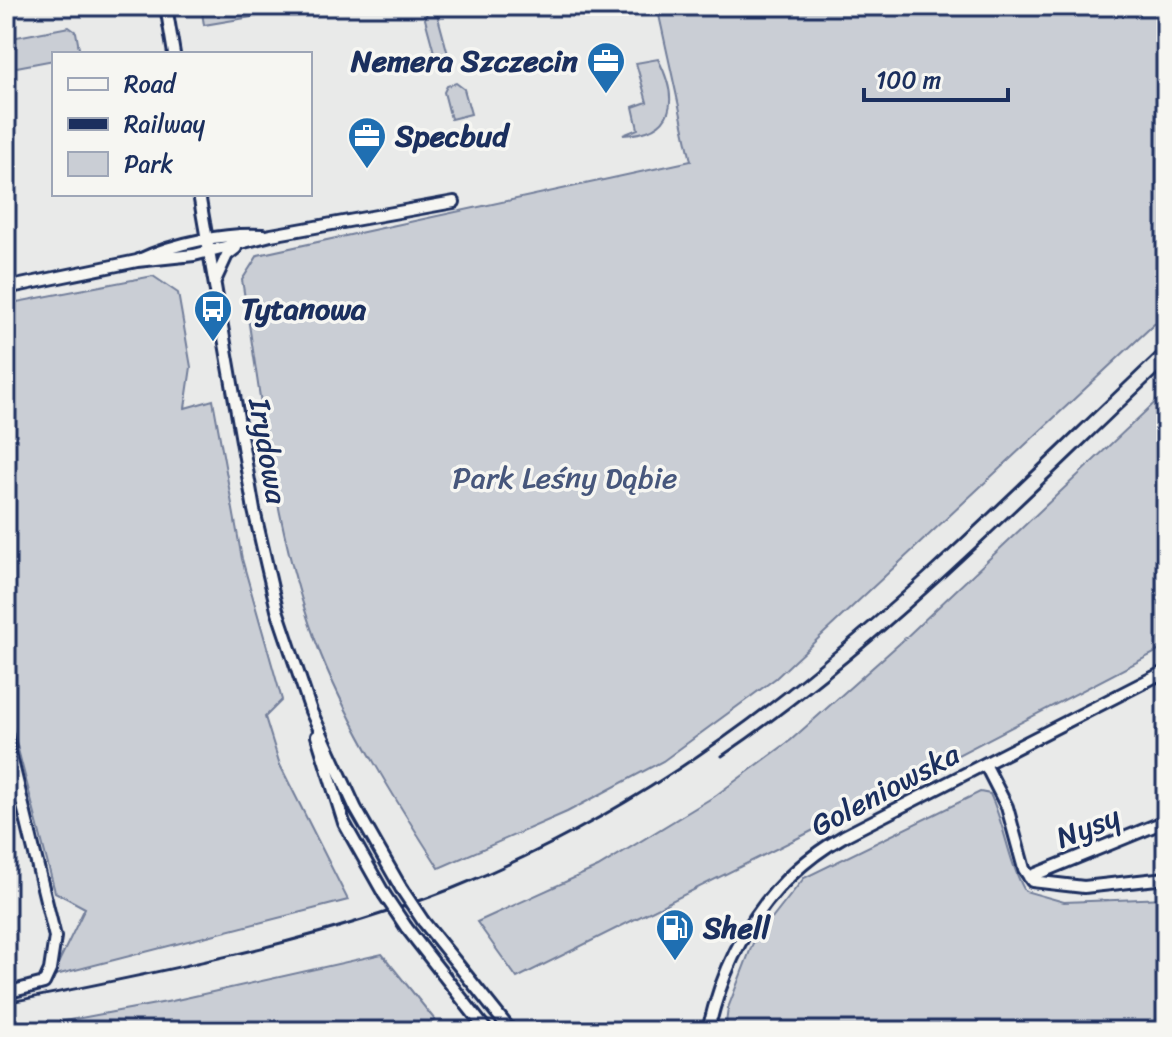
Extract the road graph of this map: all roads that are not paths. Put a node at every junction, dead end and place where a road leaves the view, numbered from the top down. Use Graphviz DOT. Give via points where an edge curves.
graph roads {
  1 [pos="166,6"];
  2 [pos="174,52"];
  3 [pos="199,196"];
  4 [pos="454,202"];
  5 [pos="271,235"];
  6 [pos="242,246"];
  7 [pos="208,247"];
  8 [pos="214,283"];
  9 [pos="6,288"];
  10 [pos="1166,671"];
  11 [pos="311,711"];
  12 [pos="6,736"];
  13 [pos="985,764"];
  14 [pos="1166,821"];
  15 [pos="1029,877"];
  16 [pos="1166,878"];
  17 [pos="6,993"];
  18 [pos="487,1031"];
  19 [pos="511,1031"];
  20 [pos="708,1031"];
  1 -- 2 [label="street"];
  3 -- 7 [label="street, Irydowa"];
  4 -- 5 [label="street"];
  5 -- 6 [label="street"];
  5 -- 7 [label="street" via="246,234"];
  6 -- 7 [label="street"];
  6 -- 8 [label="street" via="227,255"];
  7 -- 8 [label="street, Irydowa"];
  7 -- 9 [label="street" via="151,254"];
  8 -- 11 [label="street, Irydowa" via="269,579"];
  10 -- 13 [label="street, Goleniowska"];
  11 -- 18 [label="street, Irydowa, bridge" via="344,823 406,927"];
  11 -- 19 [label="street, Irydowa, bridge" via="401,888"];
  12 -- 17 [label="street" via="53,925 53,956 44,983"];
  13 -- 15 [label="street" via="1007,807"];
  13 -- 20 [label="street, Goleniowska" via="829,845 788,877 761,906 734,949"];
  14 -- 15 [label="street, Nysy"];
  15 -- 16 [label="street" via="1037,883 1075,887"];
}
